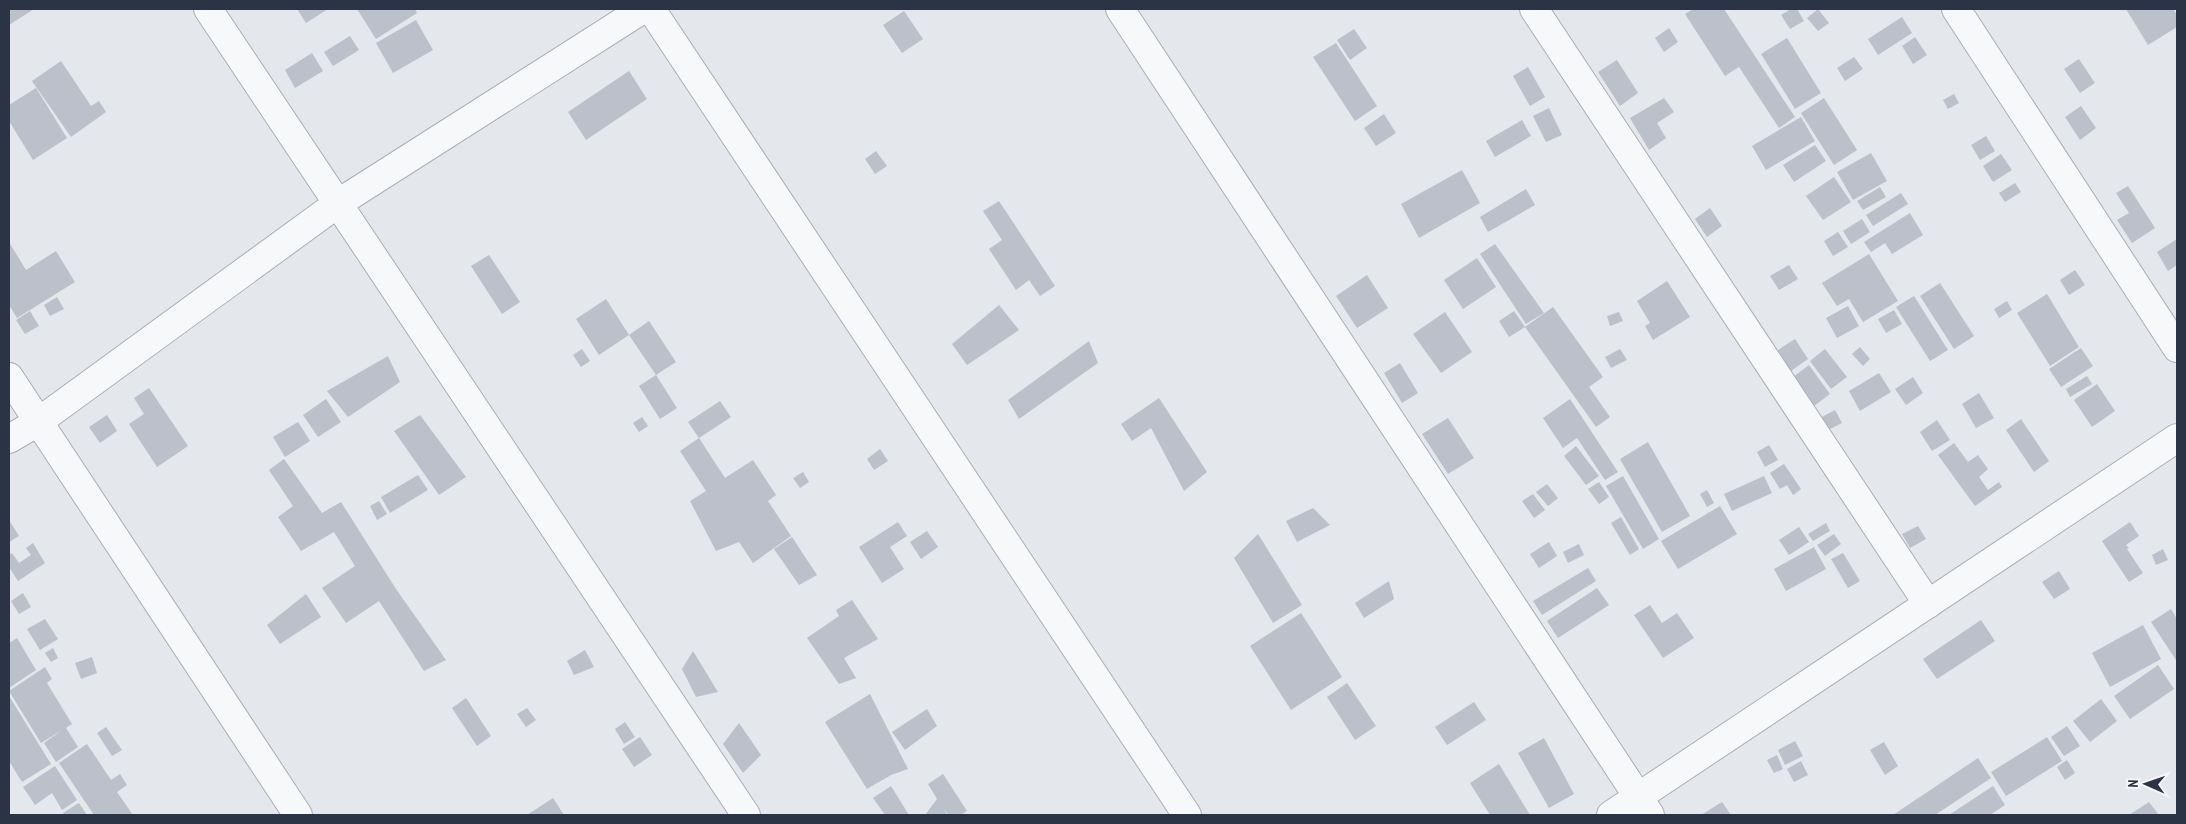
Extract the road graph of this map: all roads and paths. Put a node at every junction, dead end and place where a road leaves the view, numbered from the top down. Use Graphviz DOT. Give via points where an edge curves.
graph roads {
  1 [pos="208,9"];
  2 [pos="643,9"];
  3 [pos="651,9"];
  4 [pos="1120,9"];
  5 [pos="1534,9"];
  6 [pos="1956,9"];
  7 [pos="338,204"];
  8 [pos="2177,348"];
  9 [pos="9,377"];
  10 [pos="38,422"];
  11 [pos="9,438"];
  12 [pos="2177,438"];
  13 [pos="1928,604"];
  14 [pos="1644,806"];
  15 [pos="298,815"];
  16 [pos="746,815"];
  17 [pos="1187,815"];
  18 [pos="1611,815"];
  1 -- 7 [label="street"];
  2 -- 7 [label="street"];
  3 -- 17 [label="street"];
  4 -- 14 [label="street"];
  5 -- 13 [label="street"];
  6 -- 8 [label="street"];
  7 -- 10 [label="street"];
  7 -- 16 [label="street"];
  9 -- 10 [label="street"];
  10 -- 11 [label="street"];
  10 -- 15 [label="street"];
  12 -- 13 [label="street"];
  13 -- 14 [label="street"];
  14 -- 18 [label="street"];
}
